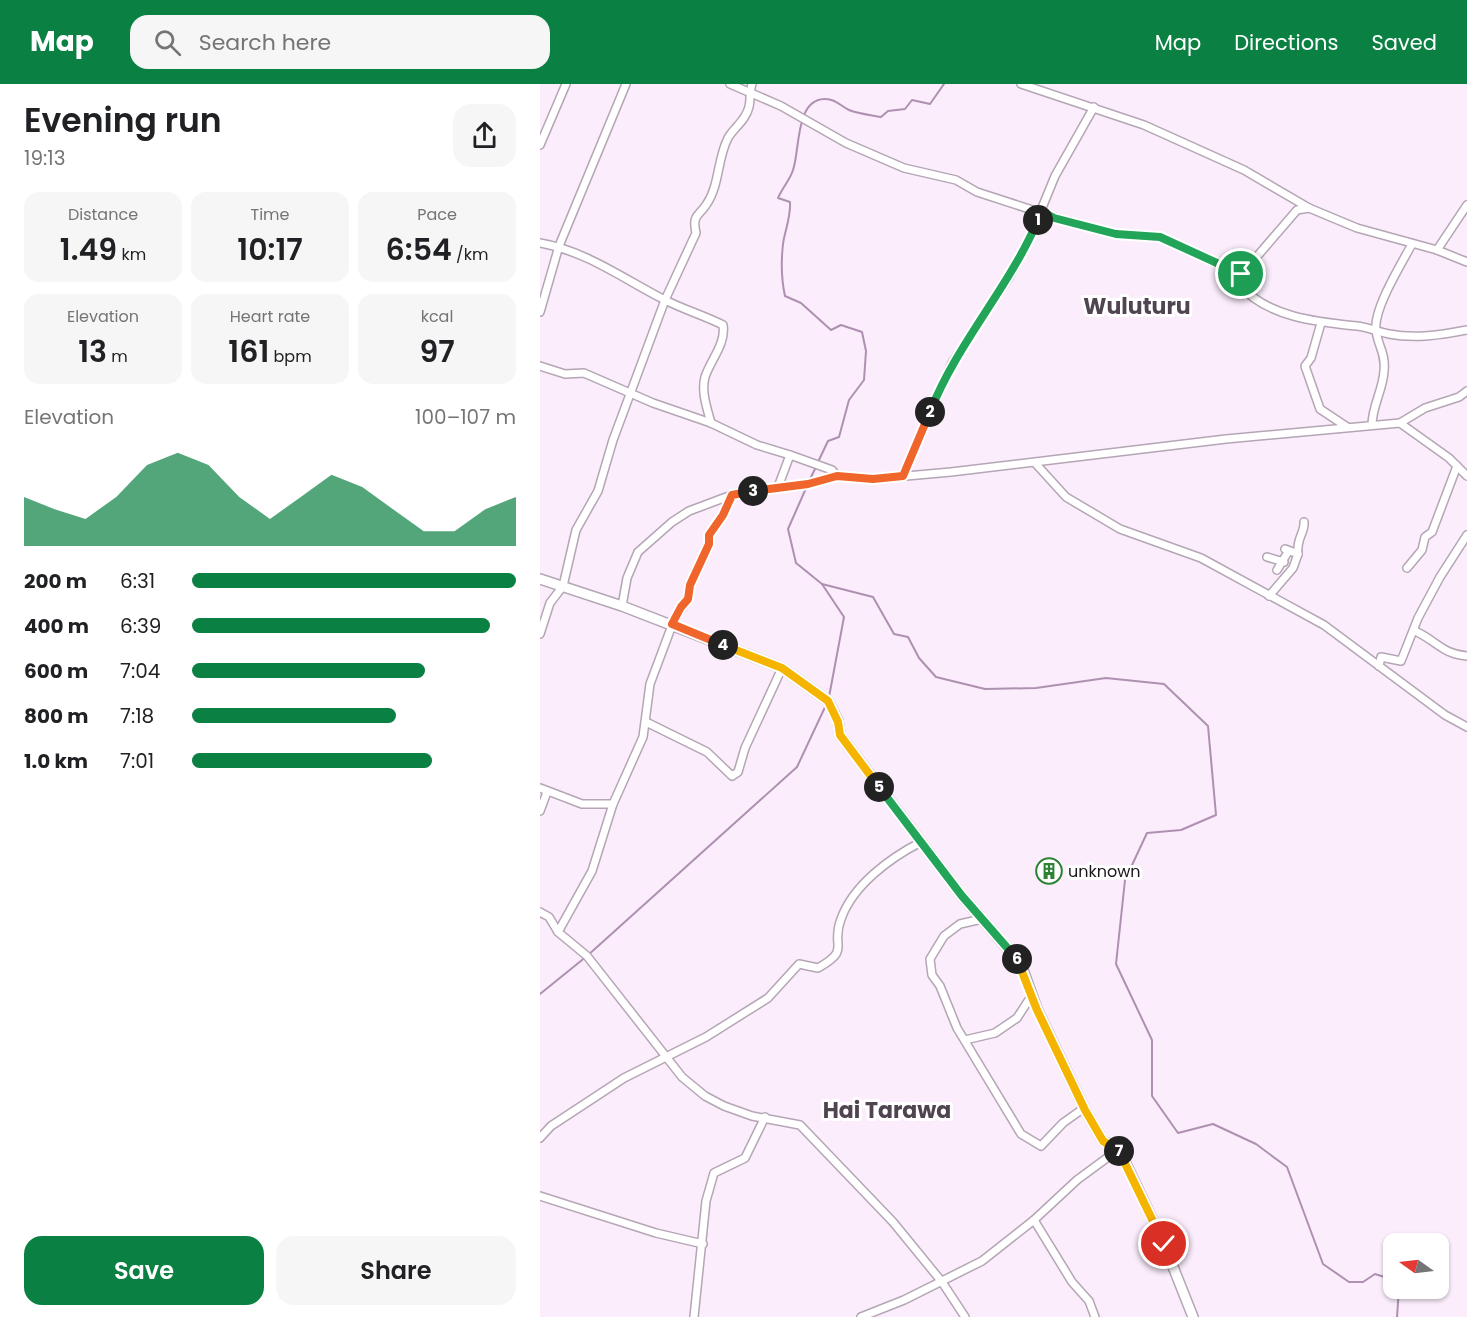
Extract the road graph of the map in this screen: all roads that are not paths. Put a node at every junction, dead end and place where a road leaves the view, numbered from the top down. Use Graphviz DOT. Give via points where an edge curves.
graph roads {
  1 [pos="566,84"];
  2 [pos="626,84"];
  3 [pos="730,84"];
  4 [pos="1021,84"];
  5 [pos="750,88"];
  6 [pos="1094,107"];
  7 [pos="540,145"];
  8 [pos="1467,205"];
  9 [pos="1309,208"];
  10 [pos="1041,211"];
  11 [pos="540,243"];
  12 [pos="1412,244"];
  13 [pos="559,246"];
  14 [pos="1437,250"];
  15 [pos="1467,262"];
  16 [pos="1241,274"];
  17 [pos="664,300"];
  18 [pos="540,312"];
  19 [pos="1321,323"];
  20 [pos="1376,330"];
  21 [pos="1467,330"];
  22 [pos="540,366"];
  23 [pos="1467,391"];
  24 [pos="631,392"];
  25 [pos="711,423"];
  26 [pos="1400,423"];
  27 [pos="1372,425"];
  28 [pos="1347,427"];
  29 [pos="790,455"];
  30 [pos="1036,464"];
  31 [pos="1457,466"];
  32 [pos="837,476"];
  33 [pos="903,476"];
  34 [pos="1467,476"];
  35 [pos="778,487"];
  36 [pos="732,495"];
  37 [pos="1304,522"];
  38 [pos="1467,535"];
  39 [pos="1298,554"];
  40 [pos="1267,557"];
  41 [pos="1284,562"];
  42 [pos="1407,568"];
  43 [pos="1277,570"];
  44 [pos="540,579"];
  45 [pos="563,586"];
  46 [pos="1269,596"];
  47 [pos="622,606"];
  48 [pos="672,624"];
  49 [pos="1415,631"];
  50 [pos="540,634"];
  51 [pos="1467,656"];
  52 [pos="1379,666"];
  53 [pos="782,668"];
  54 [pos="646,722"];
  55 [pos="1467,727"];
  56 [pos="544,790"];
  57 [pos="613,804"];
  58 [pos="540,811"];
  59 [pos="921,842"];
  60 [pos="540,912"];
  61 [pos="982,919"];
  62 [pos="558,932"];
  63 [pos="1032,995"];
  64 [pos="965,1040"];
  65 [pos="664,1055"];
  66 [pos="1084,1108"];
  67 [pos="765,1117"];
  68 [pos="540,1138"];
  69 [pos="1119,1149"];
  70 [pos="540,1196"];
  71 [pos="1034,1220"];
  72 [pos="703,1244"];
  73 [pos="942,1282"];
  74 [pos="694,1317"];
  75 [pos="861,1317"];
  76 [pos="965,1317"];
  77 [pos="1095,1317"];
  78 [pos="1193,1317"];
  1 -- 7 [label="street"];
  2 -- 13 [label="street"];
  3 -- 5 [label="street"];
  4 -- 6 [label="street"];
  5 -- 10 [label="street" via="846,143 904,168 956,180 977,192"];
  5 -- 17 [label="street" via="749,107 741,126 729,135 706,206 698,211 696,233"];
  6 -- 9 [label="street" via="1244,170"];
  6 -- 10 [label="street" via="1054,176"];
  8 -- 14 [label="street"];
  9 -- 12 [label="street" via="1357,228"];
  9 -- 16 [label="street" via="1298,210"];
  10 -- 16 [label="street" via="1116,234 1160,237"];
  10 -- 33 [label="street" via="1010,276 952,363"];
  11 -- 13 [label="street"];
  12 -- 14 [label="street"];
  12 -- 20 [label="street" via="1389,283"];
  13 -- 17 [label="street" via="588,257"];
  13 -- 18 [label="street"];
  14 -- 15 [label="street"];
  16 -- 19 [label="street" via="1239,284 1252,298"];
  17 -- 24 [label="street"];
  17 -- 25 [label="street" via="723,325 725,336 705,378 704,396"];
  19 -- 20 [label="street"];
  19 -- 28 [label="street" via="1305,366 1320,409"];
  20 -- 21 [label="street" via="1423,337"];
  20 -- 27 [label="street" via="1383,349 1384,371"];
  22 -- 24 [label="street" via="565,374 584,373"];
  23 -- 26 [label="street"];
  24 -- 25 [label="street"];
  24 -- 45 [label="street" via="598,491 576,530"];
  25 -- 29 [label="street" via="757,445"];
  26 -- 27 [label="street"];
  26 -- 31 [label="street"];
  27 -- 28 [label="street"];
  28 -- 30 [label="street"];
  29 -- 32 [label="street" via="832,470"];
  29 -- 35 [label="street"];
  30 -- 33 [label="street"];
  30 -- 46 [label="street" via="1066,497 1120,529 1201,558"];
  31 -- 34 [label="street"];
  31 -- 42 [label="street" via="1432,532"];
  32 -- 33 [label="street"];
  32 -- 35 [label="street"];
  35 -- 36 [label="street"];
  36 -- 47 [label="street" via="689,511 638,552 627,578"];
  36 -- 48 [label="street" via="709,535 688,599"];
  37 -- 39 [label="street" via="1297,542"];
  38 -- 49 [label="street" via="1440,577"];
  39 -- 41 [label="street" via="1286,551"];
  39 -- 46 [label="street" via="1293,568"];
  40 -- 41 [label="street"];
  41 -- 43 [label="street"];
  44 -- 45 [label="street"];
  45 -- 47 [label="street"];
  45 -- 50 [label="street" via="550,603"];
  46 -- 52 [label="street" via="1324,625"];
  47 -- 48 [label="street"];
  48 -- 53 [label="street"];
  48 -- 54 [label="street" via="650,684"];
  49 -- 51 [label="street" via="1451,655"];
  49 -- 52 [label="street" via="1401,661 1381,657"];
  52 -- 55 [label="street"];
  53 -- 54 [label="street" via="738,772 732,776 707,752"];
  53 -- 59 [label="street" via="828,701 840,735"];
  54 -- 57 [label="street"];
  56 -- 57 [label="street" via="582,804"];
  56 -- 58 [label="street"];
  57 -- 62 [label="street" via="592,871"];
  59 -- 61 [label="street"];
  59 -- 65 [label="street" via="890,861 863,885 841,918 839,954 834,959 818,968 799,964 768,998 706,1037"];
  60 -- 62 [label="street" via="549,916"];
  61 -- 63 [label="street" via="1022,964"];
  61 -- 64 [label="street" via="950,930 930,959 932,975"];
  62 -- 65 [label="street" via="587,956"];
  63 -- 64 [label="street" via="1017,1018 995,1033"];
  63 -- 66 [label="street"];
  64 -- 66 [label="street" via="1021,1134 1038,1146"];
  65 -- 67 [label="street" via="705,1096 752,1116"];
  65 -- 68 [label="street" via="592,1098"];
  66 -- 69 [label="street" via="1103,1141"];
  67 -- 72 [label="street" via="745,1158 714,1173 706,1202"];
  67 -- 73 [label="street" via="800,1125 868,1194"];
  69 -- 71 [label="street" via="1077,1180"];
  69 -- 78 [label="street"];
  70 -- 72 [label="street"];
  71 -- 73 [label="street" via="1000,1249"];
  71 -- 77 [label="street" via="1072,1282 1089,1301"];
  72 -- 74 [label="street"];
  73 -- 75 [label="street"];
  73 -- 76 [label="street"];
}
